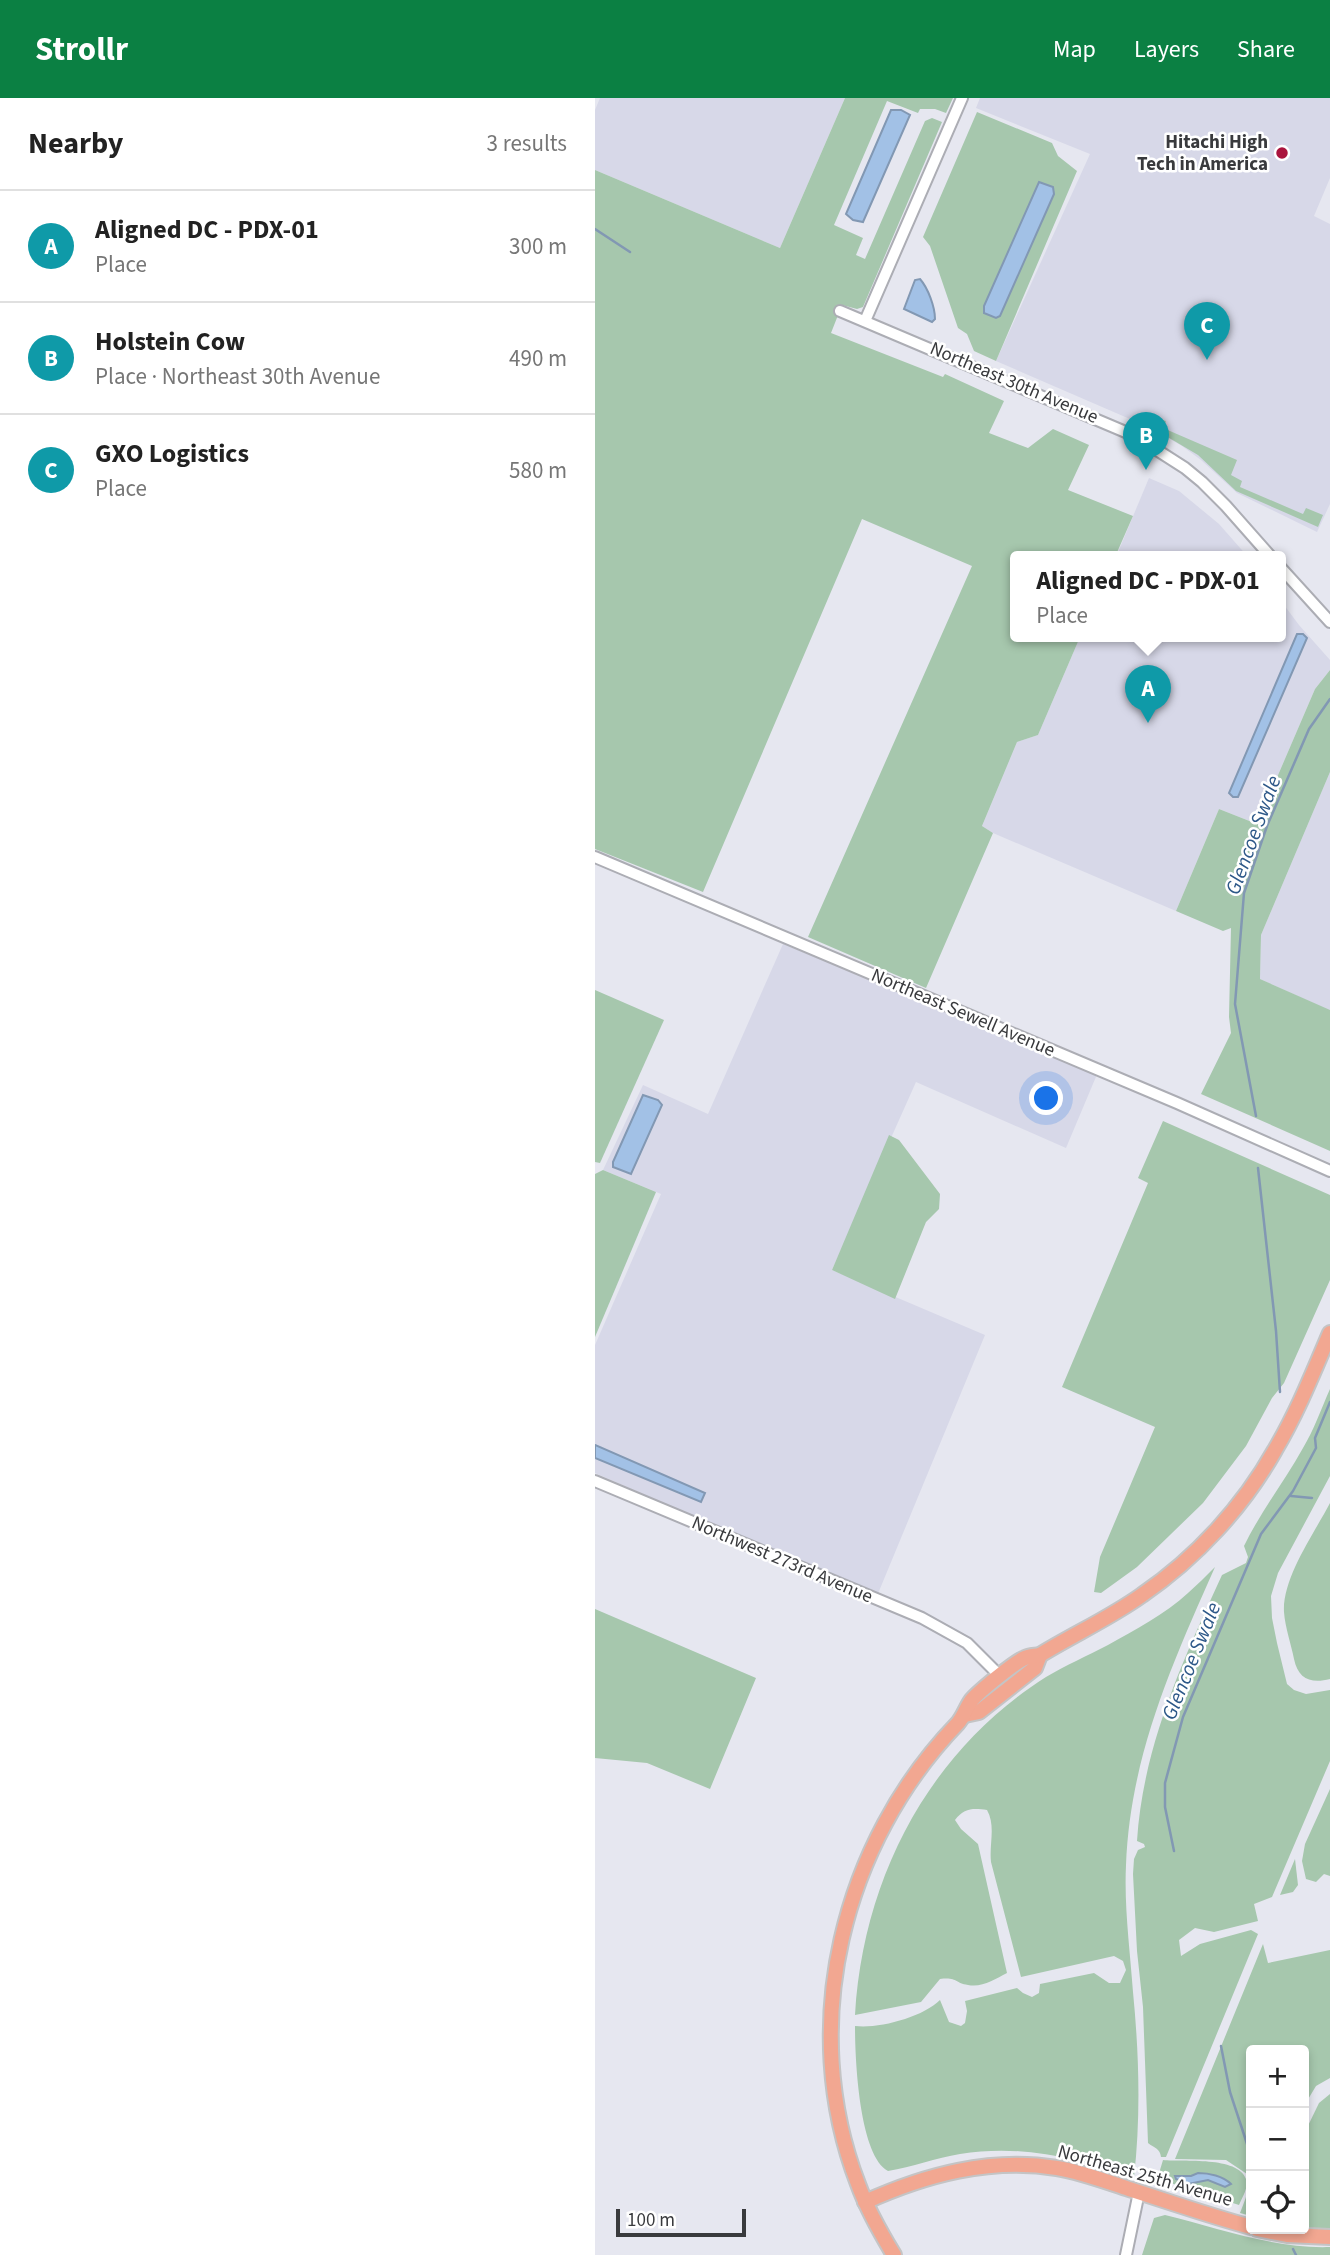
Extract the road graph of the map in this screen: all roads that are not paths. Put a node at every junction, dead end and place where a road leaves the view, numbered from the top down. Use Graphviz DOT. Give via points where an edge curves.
graph roads {
  1 [pos="962,98"];
  2 [pos="840,311"];
  3 [pos="866,321"];
  4 [pos="1266,551"];
  5 [pos="1286,574"];
  6 [pos="1330,622"];
  7 [pos="595,857"];
  8 [pos="1330,1171"];
  9 [pos="1330,1333"];
  10 [pos="595,1481"];
  11 [pos="1040,1655"];
  12 [pos="1000,1676"];
  13 [pos="965,1715"];
  14 [pos="1139,2192"];
  15 [pos="865,2202"];
  16 [pos="1246,2225"];
  17 [pos="1282,2234"];
  18 [pos="1330,2237"];
  19 [pos="894,2255"];
  20 [pos="1126,2255"];
  1 -- 3 [label="street"];
  2 -- 3 [label="street, Northeast 30th Avenue"];
  3 -- 4 [label="street, Northeast 30th Avenue" via="1144,440 1202,482"];
  5 -- 6 [label="street"];
  7 -- 8 [label="street, Northeast Sewell Avenue"];
  9 -- 11 [label="main road" via="1275,1451 1215,1531 1144,1594"];
  10 -- 12 [label="street, Northwest 273rd Avenue" via="922,1618 967,1643"];
  11 -- 12 [label="main road" via="1023,1658"];
  11 -- 13 [label="main road" via="1035,1668 979,1712"];
  12 -- 13 [label="main road" via="971,1700"];
  13 -- 15 [label="main road" via="928,1756 892,1808 863,1866 843,1931 835,1976 831,2054 843,2136"];
  14 -- 15 [label="main road, Northeast 25th Avenue" via="1058,2168 1005,2166 932,2176"];
  14 -- 16 [label="main road, Northeast 25th Avenue"];
  14 -- 20 [label="street"];
  15 -- 19 [label="main road"];
  17 -- 18 [label="main road"];
}
